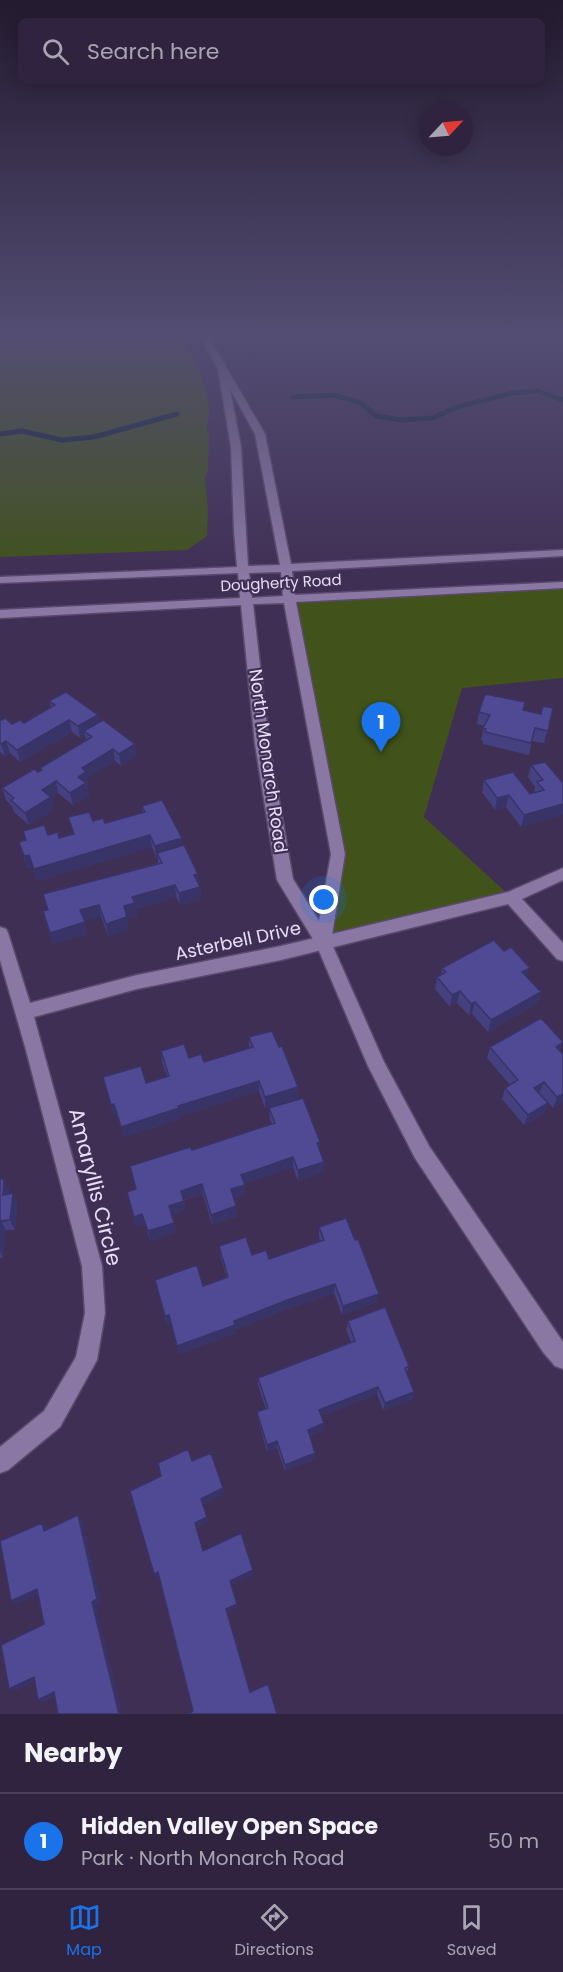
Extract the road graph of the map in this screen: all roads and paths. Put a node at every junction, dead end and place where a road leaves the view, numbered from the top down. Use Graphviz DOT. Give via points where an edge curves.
graph roads {
  1 [pos="230,416"];
  2 [pos="249,416"];
  3 [pos="563,553"];
  4 [pos="286,568"];
  5 [pos="243,569"];
  6 [pos="0,580"];
  7 [pos="563,585"];
  8 [pos="289,597"];
  9 [pos="247,599"];
  10 [pos="0,614"];
  11 [pos="563,874"];
  12 [pos="511,897"];
  13 [pos="0,933"];
  14 [pos="323,942"];
  15 [pos="563,954"];
  16 [pos="24,1012"];
  17 [pos="563,1358"];
  18 [pos="0,1462"];
  1 -- 5 [label="street, North Monarch Road" via="236,447"];
  2 -- 4 [label="street" via="260,434"];
  3 -- 4 [label="street, Dougherty Road"];
  4 -- 5 [label="street, Dougherty Road"];
  4 -- 8 [label="street"];
  5 -- 6 [label="street, Dougherty Road"];
  5 -- 9 [label="street, North Monarch Road"];
  7 -- 8 [label="street, Dougherty Road"];
  8 -- 9 [label="street, Dougherty Road"];
  8 -- 14 [label="street" via="338,854"];
  9 -- 10 [label="street, Dougherty Road"];
  9 -- 14 [label="street, North Monarch Road" via="262,744 285,880"];
  11 -- 12 [label="street, Asterbell Drive"];
  12 -- 14 [label="street, Asterbell Drive"];
  12 -- 15 [label="street"];
  13 -- 16 [label="street, Amaryllis Circle"];
  14 -- 16 [label="street, Asterbell Drive" via="137,982"];
  14 -- 17 [label="street, North Monarch Road" via="378,1066 422,1152"];
  16 -- 18 [label="street, Amaryllis Circle" via="92,1266 95,1313 86,1360 52,1419"];
}
